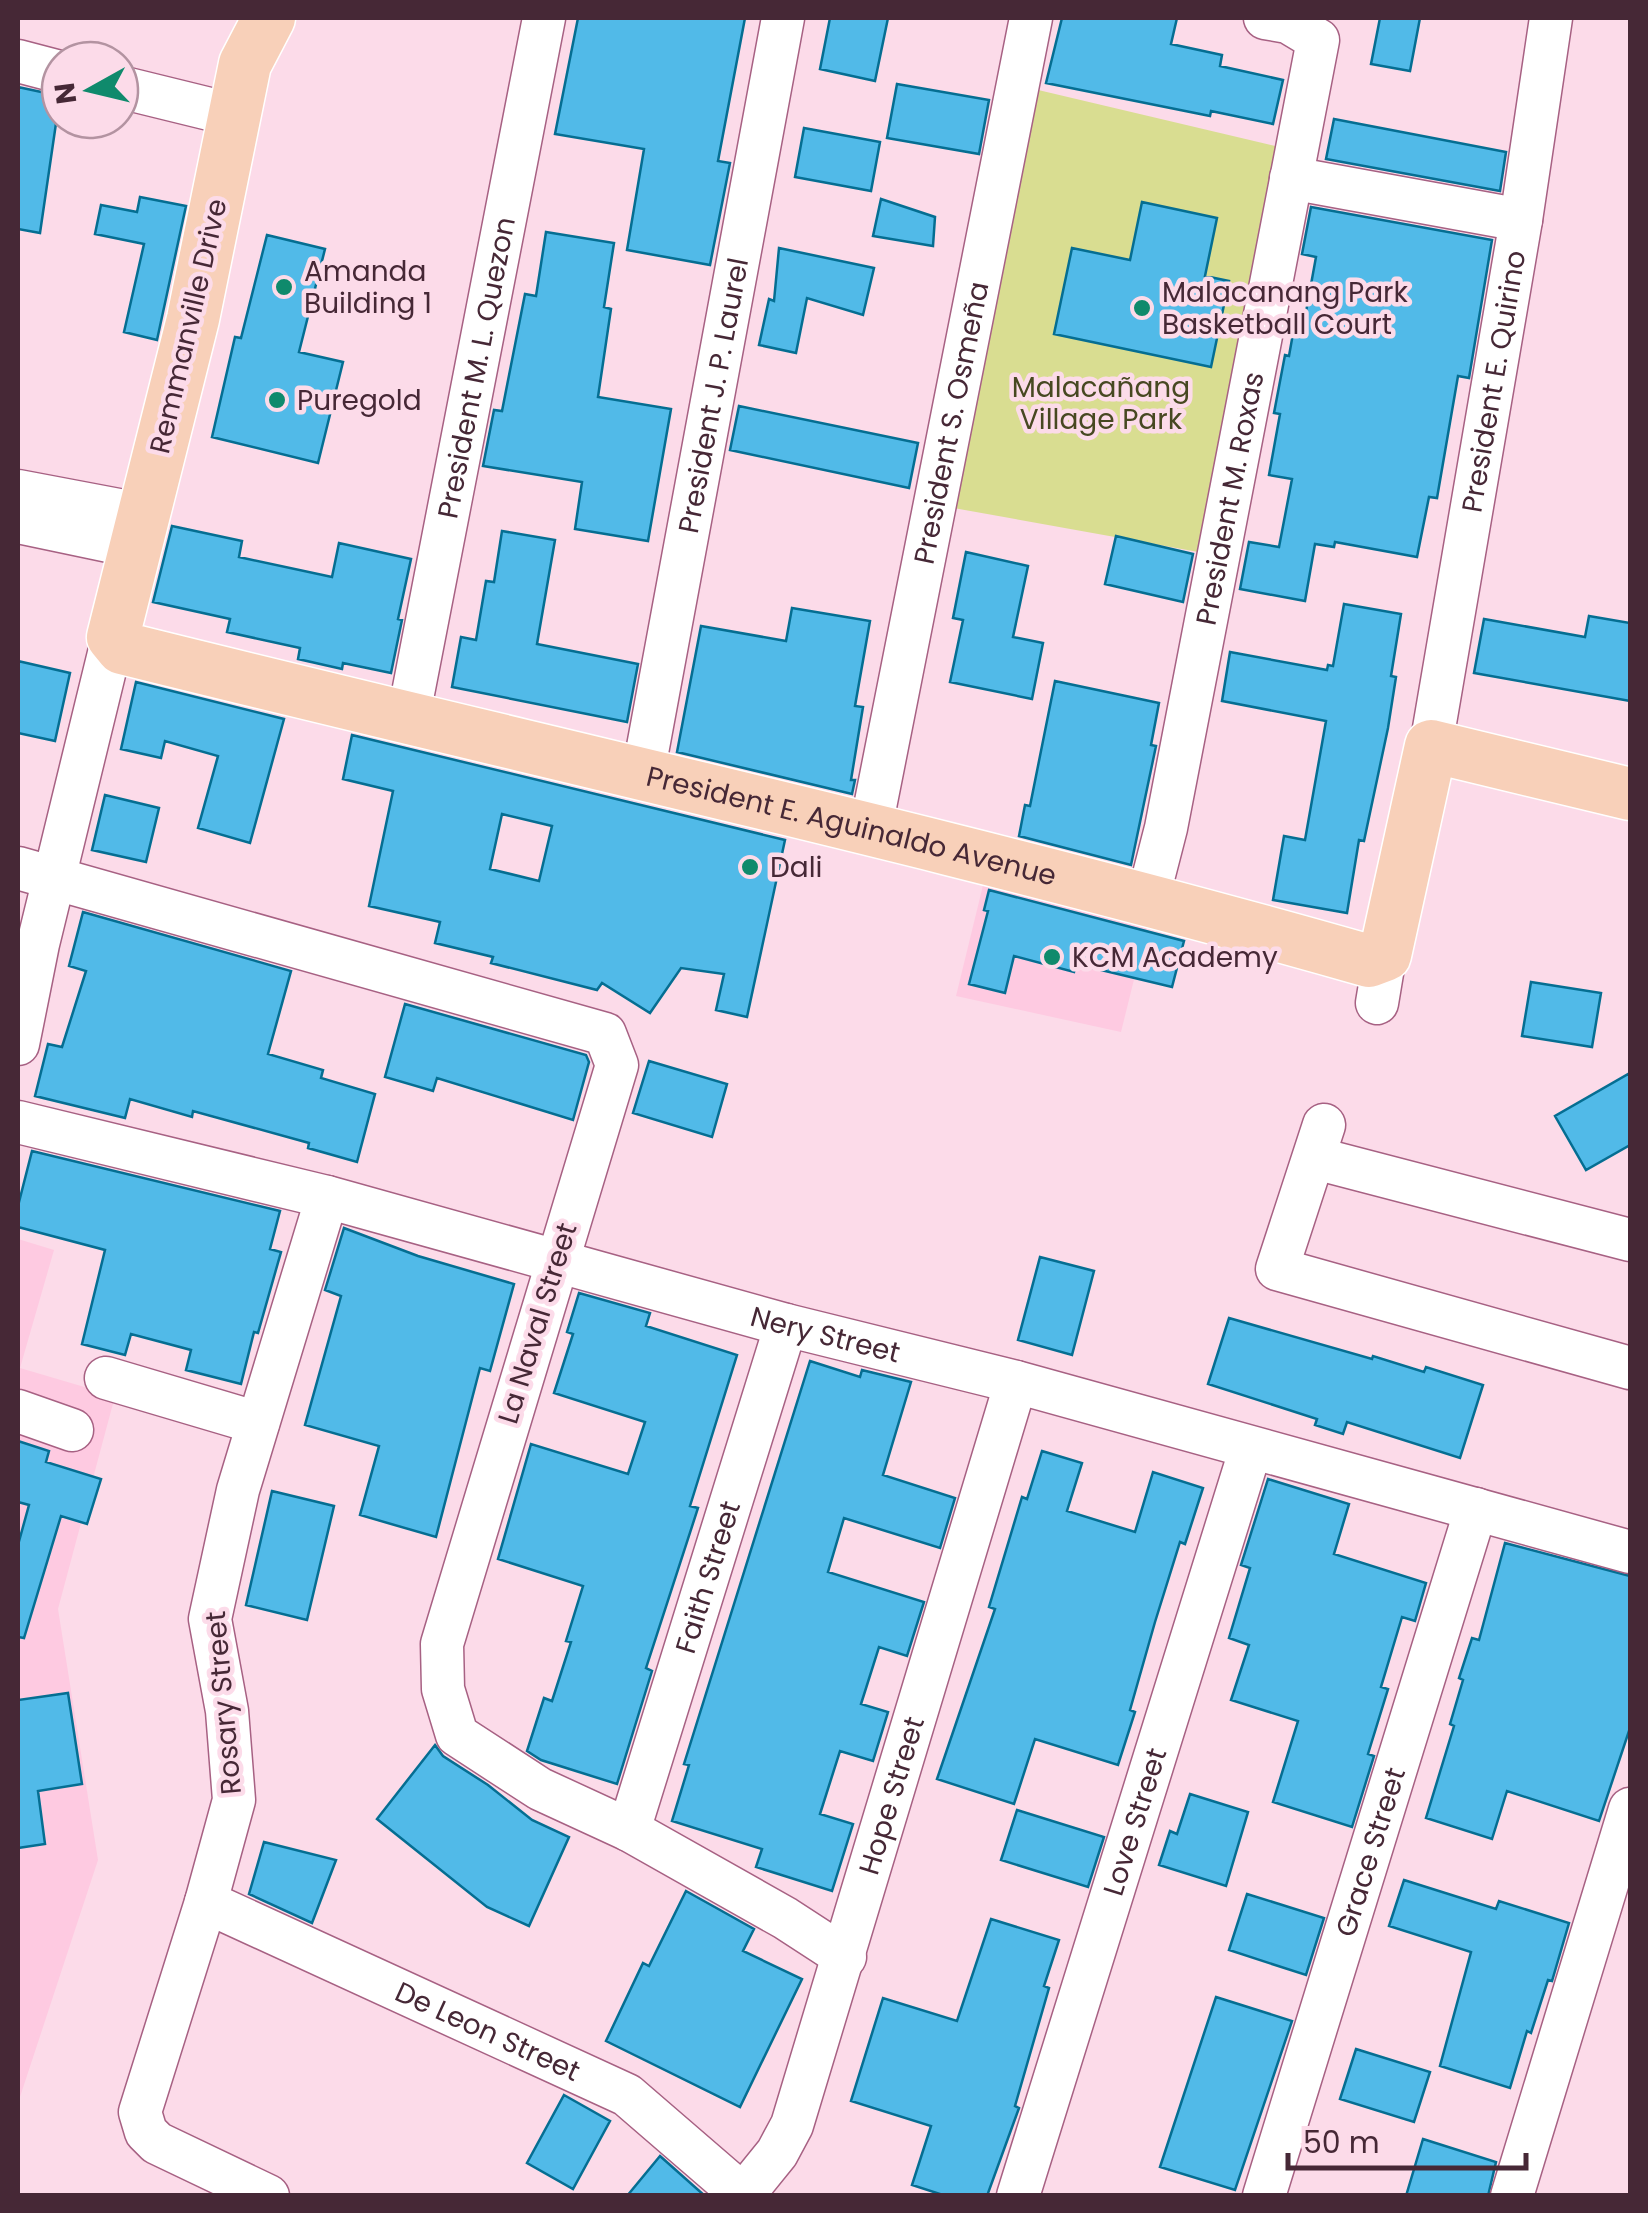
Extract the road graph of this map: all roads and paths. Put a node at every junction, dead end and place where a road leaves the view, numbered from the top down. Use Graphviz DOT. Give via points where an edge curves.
graph roads {
  1 [pos="269,18"];
  2 [pos="544,18"];
  3 [pos="783,18"];
  4 [pos="1031,18"];
  5 [pos="1265,18"];
  6 [pos="1551,18"];
  7 [pos="140,91"];
  8 [pos="234,115"];
  9 [pos="1291,178"];
  10 [pos="1521,220"];
  11 [pos="18,491"];
  12 [pos="73,517"];
  13 [pos="18,522"];
  14 [pos="141,531"];
  15 [pos="114,638"];
  16 [pos="408,719"];
  17 [pos="1430,746"];
  18 [pos="643,774"];
  19 [pos="1630,794"];
  20 [pos="871,827"];
  21 [pos="29,878"];
  22 [pos="1148,898"];
  23 [pos="18,1044"];
  24 [pos="18,1122"];
  25 [pos="327,1197"];
  26 [pos="1630,1240"];
  27 [pos="556,1261"];
  28 [pos="786,1325"];
  29 [pos="1630,1368"];
  30 [pos="106,1378"];
  31 [pos="1016,1382"];
  32 [pos="18,1412"];
  33 [pos="258,1423"];
  34 [pos="72,1430"];
  35 [pos="1251,1448"];
  36 [pos="1476,1508"];
  37 [pos="1630,1552"];
  38 [pos="1630,1809"];
  39 [pos="629,1830"];
  40 [pos="206,1902"];
  41 [pos="845,1957"];
  42 [pos="1519,2194"];
  43 [pos="744,2195"];
  44 [pos="268,2196"];
  45 [pos="1018,2196"];
  46 [pos="1264,2196"];
  1 -- 8 [label="main road, Remmanville Drive" via="245,64"];
  2 -- 16 [label="street, President M. L. Quezon"];
  3 -- 18 [label="street, President J. P. Laurel"];
  4 -- 20 [label="street, President S. Osmeña"];
  5 -- 9 [label="street, President M. Roxas" via="1288,22 1318,40"];
  6 -- 10 [label="street, President E. Quirino"];
  7 -- 8 [label="street"];
  8 -- 14 [label="main road, Remmanville Drive"];
  9 -- 10 [label="street"];
  9 -- 22 [label="street, President M. Roxas"];
  10 -- 17 [label="street, President E. Quirino"];
  11 -- 12 [label="street"];
  12 -- 13 [label="street"];
  12 -- 14 [label="street"];
  14 -- 15 [label="main road, Remmanville Drive"];
  15 -- 16 [label="main road, President E. Aguinaldo Avenue" via="122,648"];
  15 -- 21 [label="street"];
  16 -- 18 [label="main road, President E. Aguinaldo Avenue"];
  17 -- 19 [label="main road"];
  17 -- 22 [label="main road, President E. Aguinaldo Avenue" via="1381,979 1369,961"];
  18 -- 20 [label="main road, President E. Aguinaldo Avenue"];
  20 -- 22 [label="main road, President E. Aguinaldo Avenue"];
  21 -- 23 [label="street"];
  21 -- 27 [label="street, La Naval Street" via="605,1034 617,1065"];
  24 -- 25 [label="street, Nery Street"];
  25 -- 27 [label="street, Nery Street"];
  25 -- 33 [label="street, Rosary Street"];
  26 -- 29 [label="street" via="1320,1142 1277,1269"];
  27 -- 28 [label="street, Nery Street"];
  27 -- 39 [label="street, La Naval Street" via="442,1644 443,1689 457,1735 540,1789"];
  28 -- 31 [label="street, Nery Street"];
  28 -- 39 [label="street, Faith Street"];
  30 -- 33 [label="street"];
  31 -- 35 [label="street, Nery Street"];
  31 -- 41 [label="street, Hope Street"];
  32 -- 34 [label="street"];
  33 -- 40 [label="street, Rosary Street" via="210,1620 234,1800"];
  35 -- 36 [label="street, Nery Street"];
  35 -- 45 [label="street, Love Street"];
  36 -- 37 [label="street, Nery Street"];
  36 -- 46 [label="street, Grace Street"];
  38 -- 42 [label="street"];
  39 -- 41 [label="street, La Naval Street"];
  40 -- 43 [label="street, De Leon Street" via="627,2095"];
  40 -- 44 [label="street, Rosary Street" via="140,2112 157,2143"];
  41 -- 43 [label="street, Hope Street" via="792,2124"];
}
